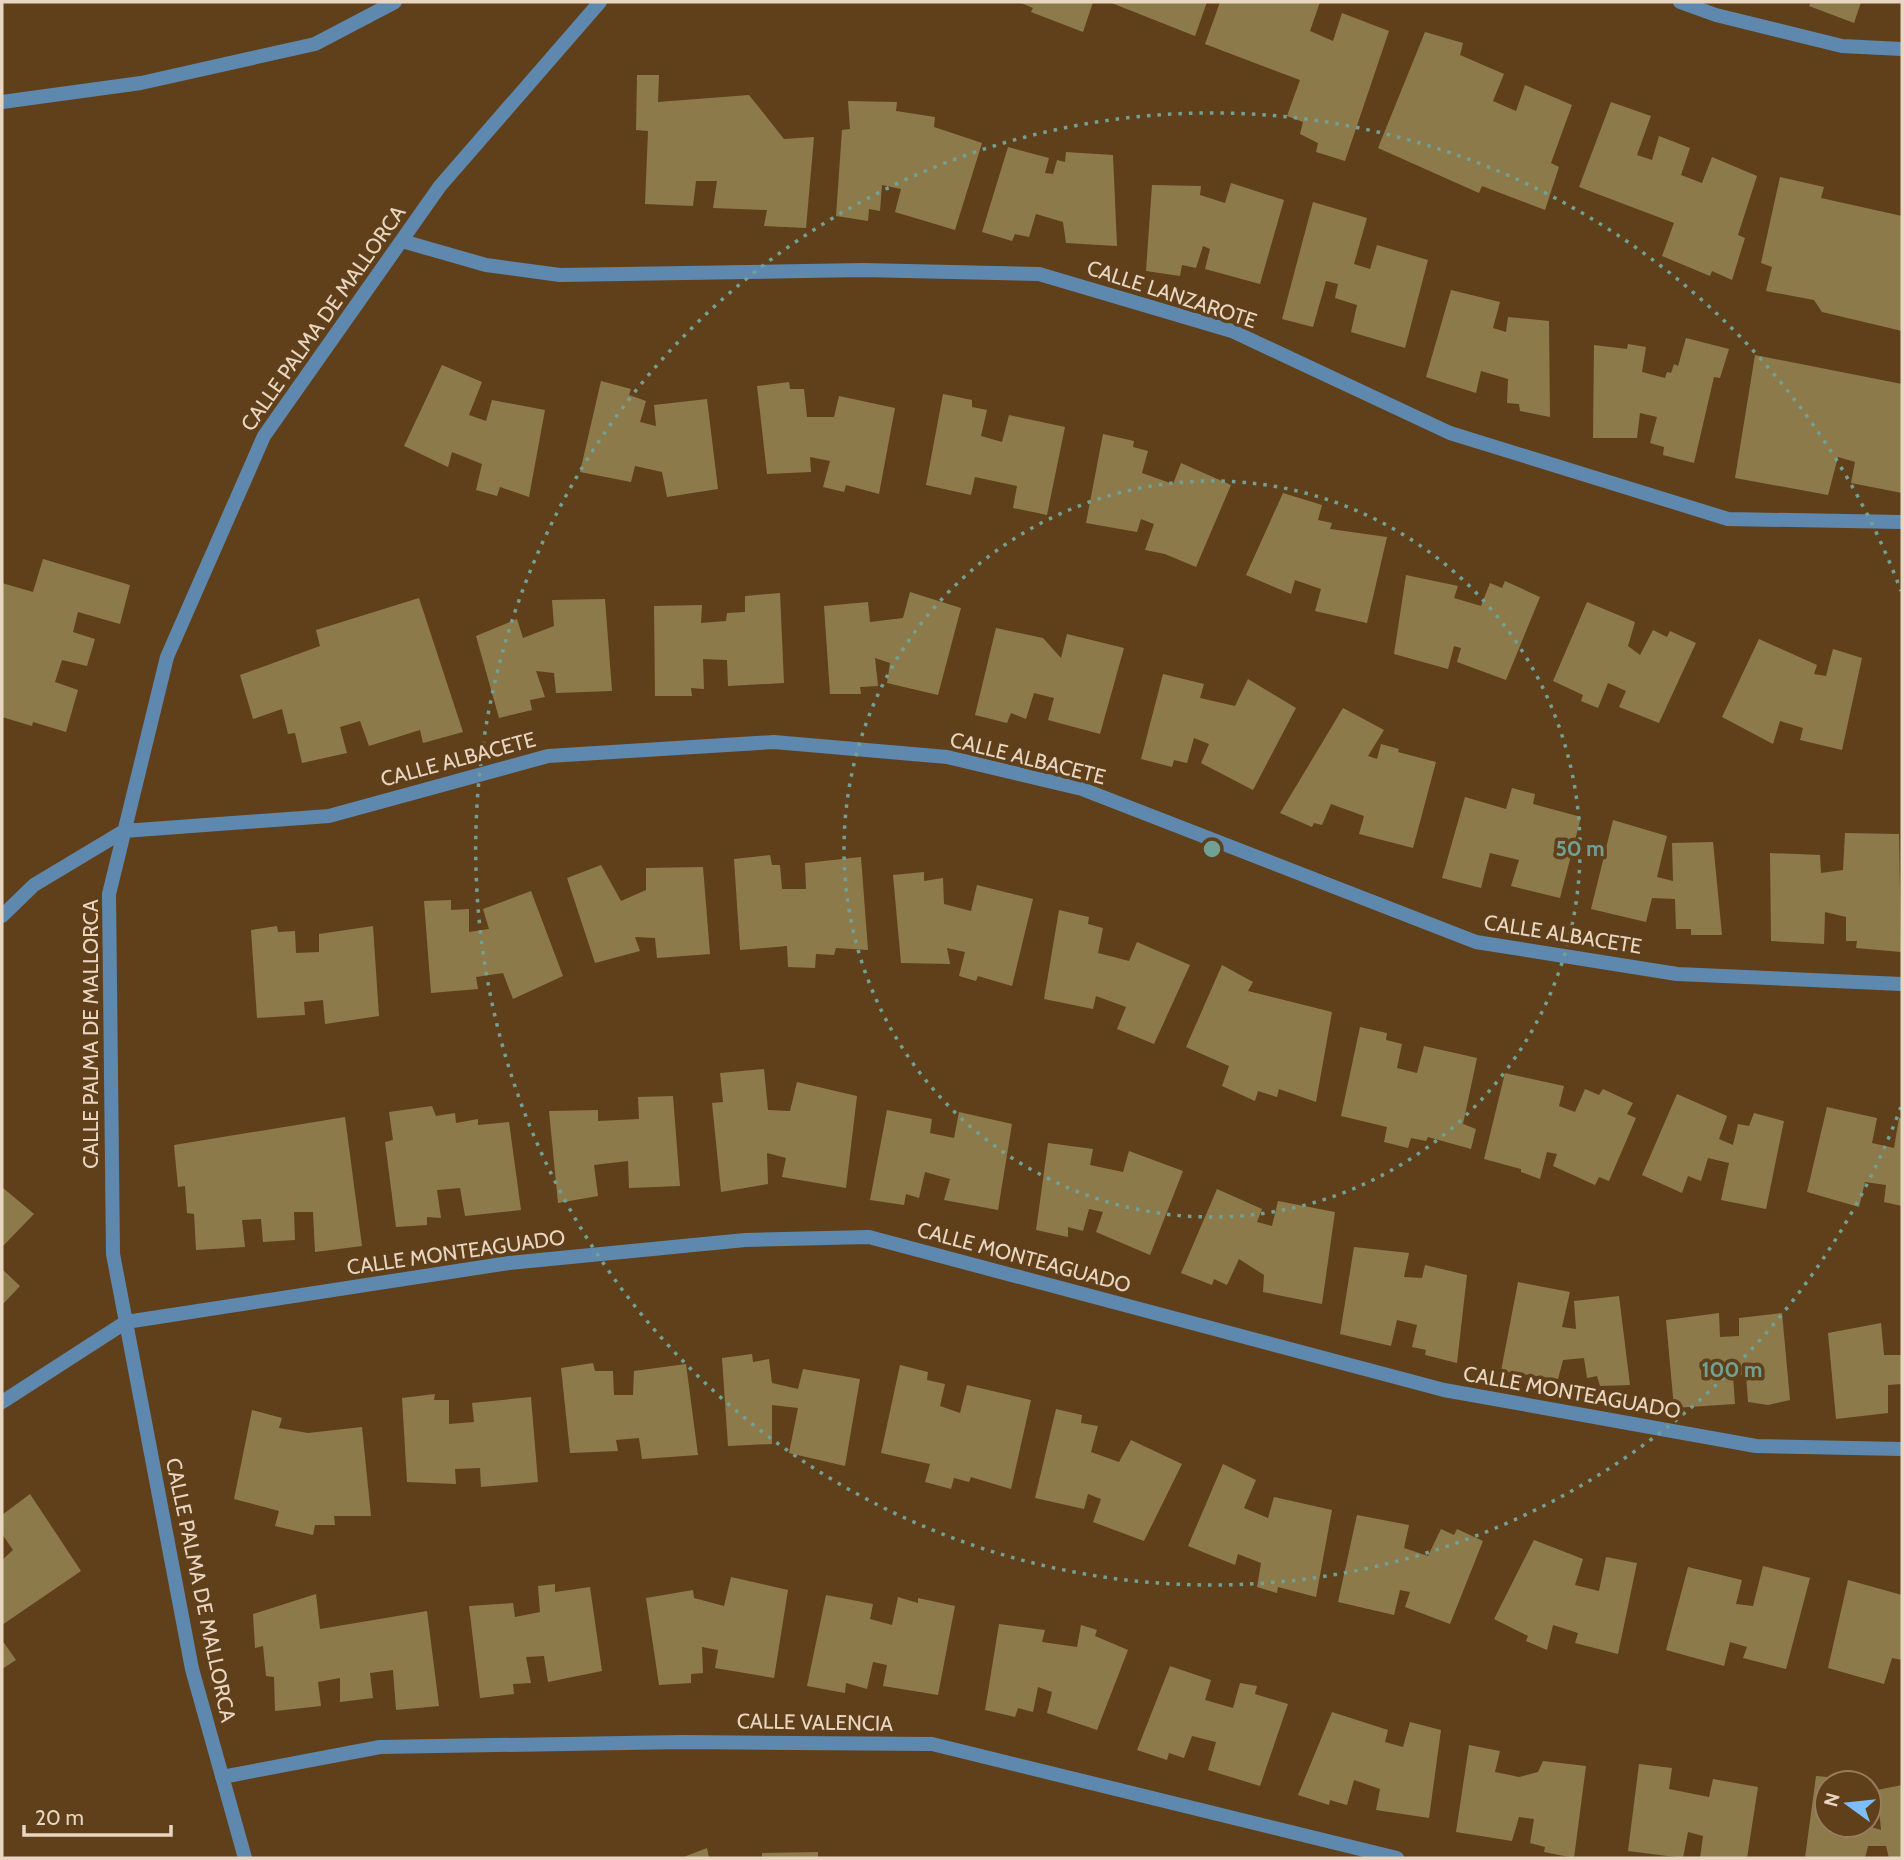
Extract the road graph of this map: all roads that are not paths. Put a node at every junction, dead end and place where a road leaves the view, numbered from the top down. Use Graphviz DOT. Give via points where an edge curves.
graph roads {
  1 [pos="395,2"];
  2 [pos="600,2"];
  3 [pos="1680,2"];
  4 [pos="1902,48"];
  5 [pos="2,102"];
  6 [pos="402,241"];
  7 [pos="1902,522"];
  8 [pos="124,831"];
  9 [pos="2,916"];
  10 [pos="1902,984"];
  11 [pos="126,1322"];
  12 [pos="2,1402"];
  13 [pos="1902,1449"];
  14 [pos="222,1777"];
  15 [pos="245,1858"];
  16 [pos="1397,1858"];
  1 -- 5 [label="street" via="315,44 141,83"];
  2 -- 6 [label="street, CALLE PALMA DE MALLORCA" via="440,186"];
  3 -- 4 [label="street" via="1842,46"];
  6 -- 7 [label="street, CALLE LANZAROTE" via="486,265 560,275 863,270 1039,274 1232,331 1450,433 1728,519"];
  6 -- 8 [label="street, CALLE PALMA DE MALLORCA" via="264,436 167,657"];
  8 -- 9 [label="street" via="34,885"];
  8 -- 10 [label="street, CALLE ALBACETE" via="329,816 548,756 800,744 947,757 1082,789 1476,942 1677,974"];
  8 -- 11 [label="street, CALLE PALMA DE MALLORCA" via="109,894 113,1254"];
  11 -- 12 [label="street"];
  11 -- 13 [label="street, CALLE MONTEAGUADO" via="509,1263 745,1240 869,1237 1444,1390 1756,1446"];
  11 -- 14 [label="street, CALLE PALMA DE MALLORCA" via="192,1668"];
  14 -- 15 [label="street, CALLE PALMA DE MALLORCA"];
  14 -- 16 [label="street, CALLE VALENCIA" via="380,1747 932,1744"];
}
